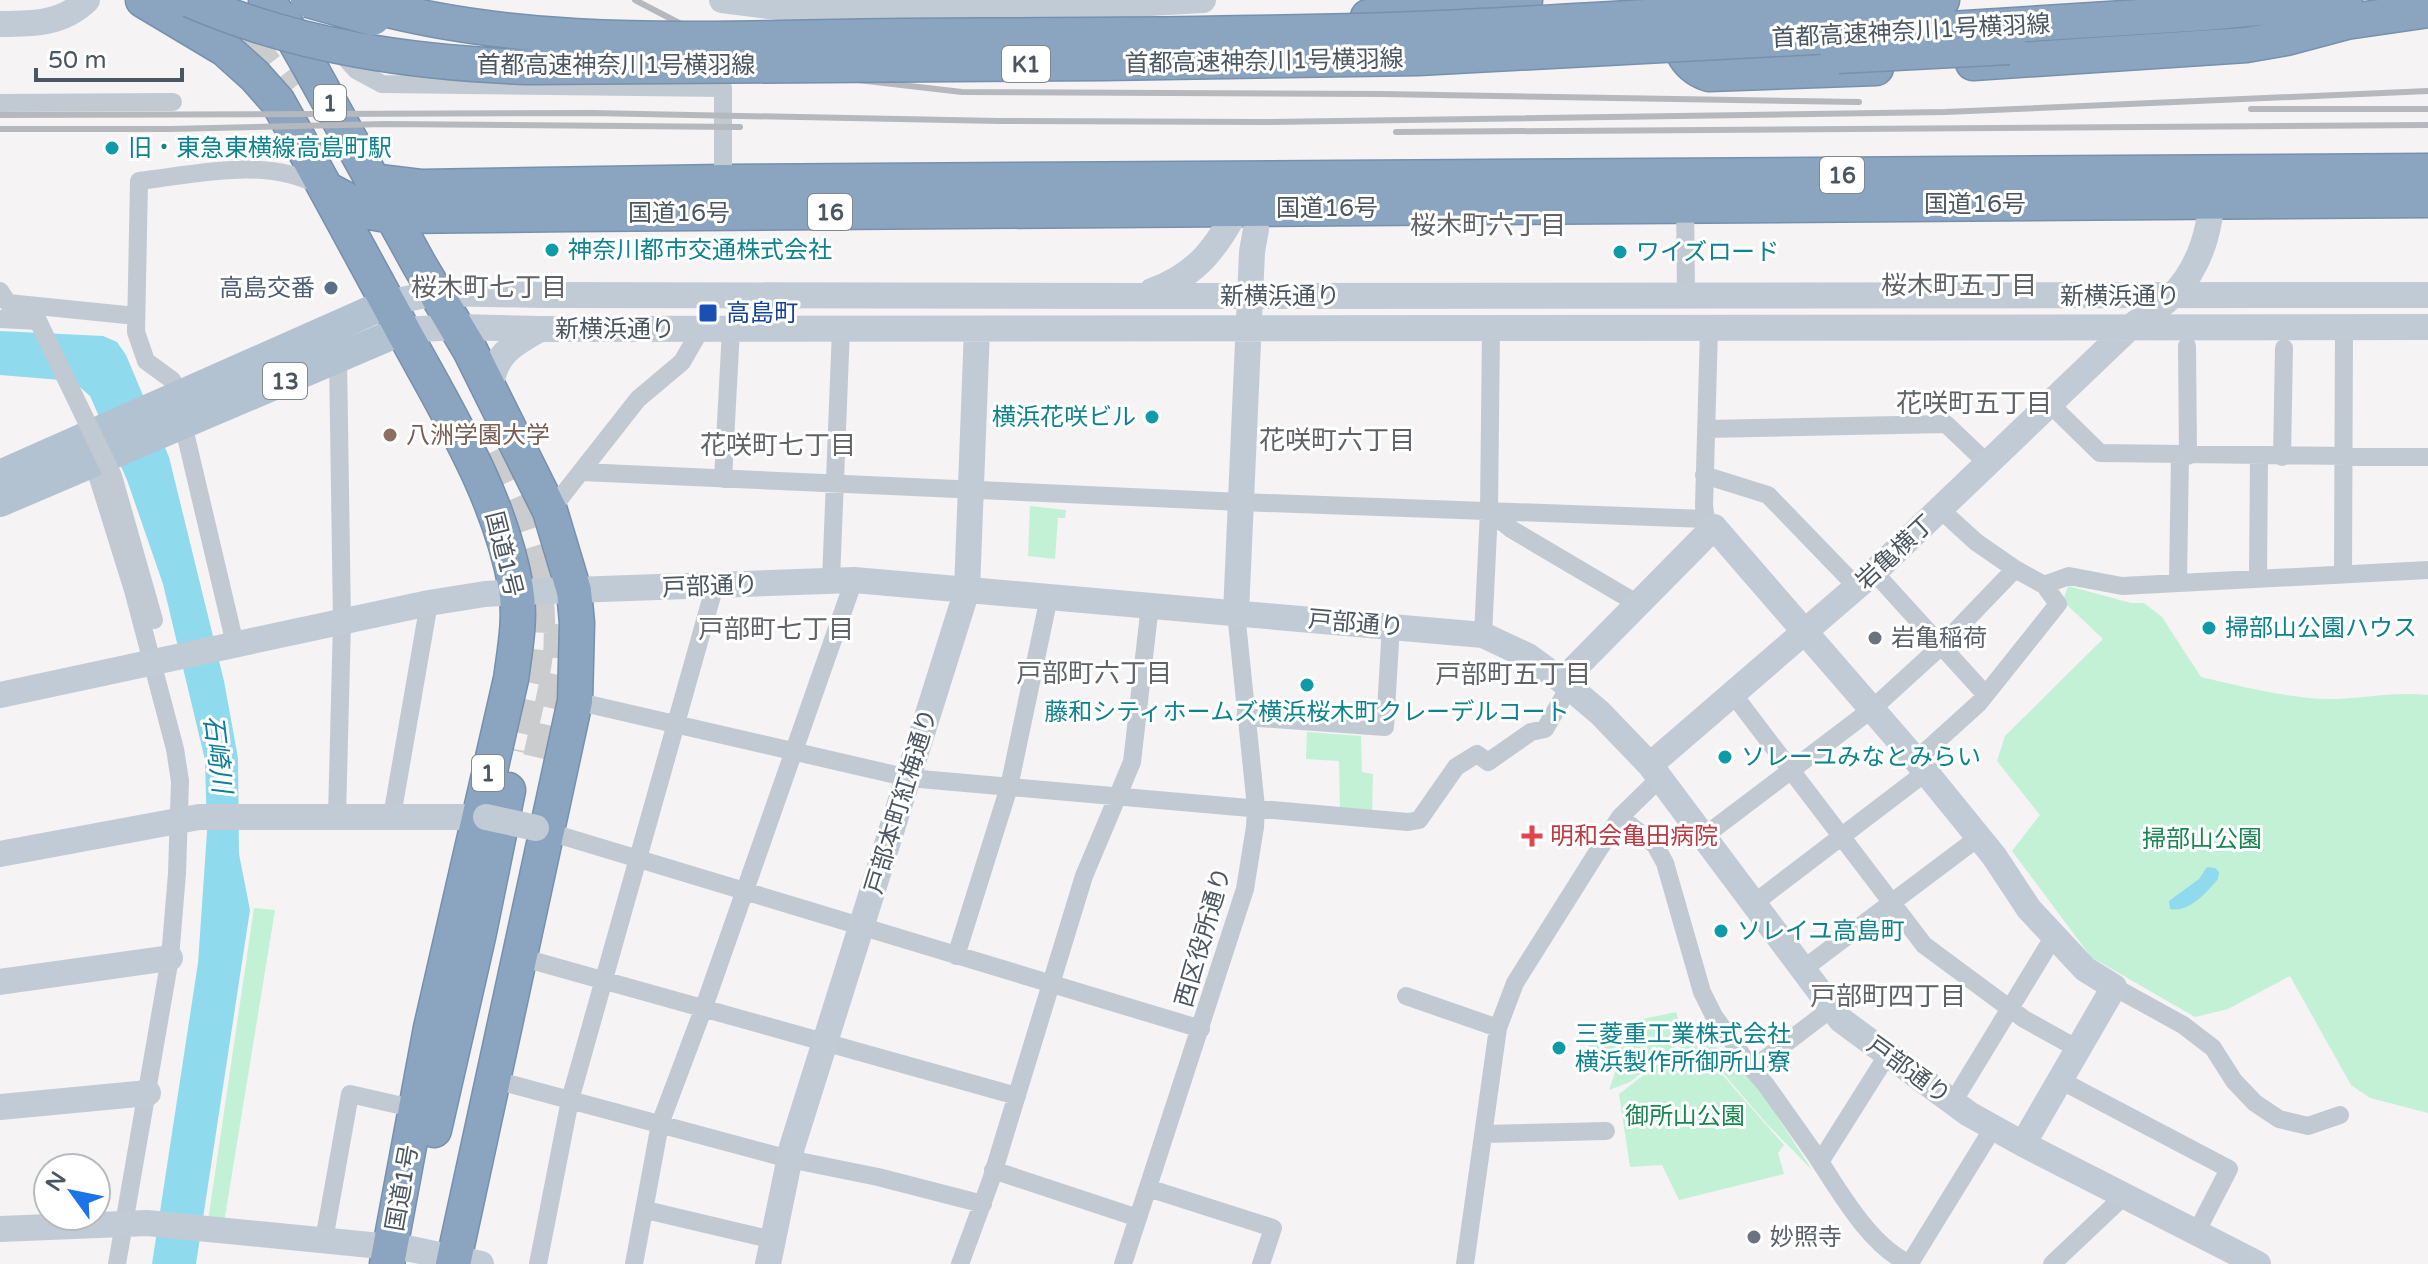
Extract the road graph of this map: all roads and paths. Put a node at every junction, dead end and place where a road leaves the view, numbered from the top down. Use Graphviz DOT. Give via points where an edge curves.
graph roads {
  1 [pos="87,0"];
  2 [pos="143,0"];
  3 [pos="190,0"];
  4 [pos="331,0"];
  5 [pos="351,0"];
  6 [pos="387,0"];
  7 [pos="722,0"];
  8 [pos="1203,0"];
  9 [pos="1525,0"];
  10 [pos="1674,0"];
  11 [pos="1942,0"];
  12 [pos="2346,0"];
  13 [pos="1097,3"];
  14 [pos="287,8"];
  15 [pos="2428,10"];
  16 [pos="1869,19"];
  17 [pos="0,24"];
  18 [pos="1245,32"];
  19 [pos="532,34"];
  20 [pos="1418,58"];
  21 [pos="641,86"];
  22 [pos="173,102"];
  23 [pos="0,103"];
  24 [pos="2428,171"];
  25 [pos="373,181"];
  26 [pos="723,182"];
  27 [pos="441,187"];
  28 [pos="2212,187"];
  29 [pos="328,190"];
  30 [pos="1685,192"];
  31 [pos="2428,200"];
  32 [pos="1254,207"];
  33 [pos="392,216"];
  34 [pos="435,293"];
  35 [pos="2173,295"];
  36 [pos="2428,295"];
  37 [pos="1133,296"];
  38 [pos="1222,296"];
  39 [pos="1250,296"];
  40 [pos="1686,296"];
  41 [pos="2,305"];
  42 [pos="136,316"];
  43 [pos="395,317"];
  44 [pos="457,327"];
  45 [pos="2344,327"];
  46 [pos="2428,327"];
  47 [pos="2129,328"];
  48 [pos="540,329"];
  49 [pos="701,329"];
  50 [pos="731,329"];
  51 [pos="841,329"];
  52 [pos="977,329"];
  53 [pos="1214,329"];
  54 [pos="1248,329"];
  55 [pos="1491,329"];
  56 [pos="1709,329"];
  57 [pos="2187,346"];
  58 [pos="2284,348"];
  59 [pos="338,358"];
  60 [pos="490,393"];
  61 [pos="2050,404"];
  62 [pos="172,414"];
  63 [pos="1706,429"];
  64 [pos="102,449"];
  65 [pos="2184,456"];
  66 [pos="2259,457"];
  67 [pos="2282,457"];
  68 [pos="2343,457"];
  69 [pos="2428,457"];
  70 [pos="1988,464"];
  71 [pos="582,472"];
  72 [pos="0,475"];
  73 [pos="1704,475"];
  74 [pos="723,479"];
  75 [pos="834,484"];
  76 [pos="971,491"];
  77 [pos="0,502"];
  78 [pos="1241,502"];
  79 [pos="1941,510"];
  80 [pos="550,511"];
  81 [pos="1489,511"];
  82 [pos="1710,523"];
  83 [pos="2015,569"];
  84 [pos="2428,570"];
  85 [pos="2343,574"];
  86 [pos="2258,578"];
  87 [pos="1865,579"];
  88 [pos="842,580"];
  89 [pos="2178,582"];
  90 [pos="715,585"];
  91 [pos="2044,585"];
  92 [pos="967,590"];
  93 [pos="574,591"];
  94 [pos="517,592"];
  95 [pos="1049,597"];
  96 [pos="429,603"];
  97 [pos="1638,604"];
  98 [pos="1150,605"];
  99 [pos="1236,613"];
  100 [pos="154,620"];
  101 [pos="342,622"];
  102 [pos="1391,625"];
  103 [pos="1807,632"];
  104 [pos="1483,635"];
  105 [pos="228,645"];
  106 [pos="1940,647"];
  107 [pos="164,659"];
  108 [pos="1566,684"];
  109 [pos="1733,694"];
  110 [pos="1985,694"];
  111 [pos="0,695"];
  112 [pos="575,701"];
  113 [pos="1872,709"];
  114 [pos="1245,717"];
  115 [pos="676,724"];
  116 [pos="793,751"];
  117 [pos="528,754"];
  118 [pos="1921,766"];
  119 [pos="1791,769"];
  120 [pos="1655,771"];
  121 [pos="909,778"];
  122 [pos="1009,787"];
  123 [pos="1118,795"];
  124 [pos="1256,807"];
  125 [pos="337,816"];
  126 [pos="392,816"];
  127 [pos="482,817"];
  128 [pos="1620,817"];
  129 [pos="192,819"];
  130 [pos="541,830"];
  131 [pos="1842,836"];
  132 [pos="1703,837"];
  133 [pos="1979,837"];
  134 [pos="0,854"];
  135 [pos="637,859"];
  136 [pos="744,892"];
  137 [pos="1892,902"];
  138 [pos="1753,904"];
  139 [pos="862,926"];
  140 [pos="2054,936"];
  141 [pos="956,956"];
  142 [pos="520,957"];
  143 [pos="170,958"];
  144 [pos="1802,970"];
  145 [pos="604,980"];
  146 [pos="0,982"];
  147 [pos="1049,984"];
  148 [pos="2114,987"];
  149 [pos="1406,996"];
  150 [pos="704,1007"];
  151 [pos="1832,1008"];
  152 [pos="2010,1009"];
  153 [pos="1498,1028"];
  154 [pos="1201,1029"];
  155 [pos="824,1042"];
  156 [pos="2078,1049"];
  157 [pos="1888,1054"];
  158 [pos="1752,1069"];
  159 [pos="492,1079"];
  160 [pos="2060,1080"];
  161 [pos="148,1093"];
  162 [pos="1017,1096"];
  163 [pos="570,1100"];
  164 [pos="1953,1102"];
  165 [pos="0,1107"];
  166 [pos="416,1109"];
  167 [pos="2340,1115"];
  168 [pos="660,1124"];
  169 [pos="1993,1128"];
  170 [pos="1606,1131"];
  171 [pos="1484,1134"];
  172 [pos="2023,1144"];
  173 [pos="789,1159"];
  174 [pos="1820,1162"];
  175 [pos="993,1170"];
  176 [pos="1148,1188"];
  177 [pos="2124,1196"];
  178 [pos="983,1204"];
  179 [pos="646,1210"];
  180 [pos="1138,1218"];
  181 [pos="135,1223"];
  182 [pos="0,1229"];
  183 [pos="2196,1233"];
  184 [pos="324,1240"];
  185 [pos="770,1252"];
  186 [pos="2230,1258"];
  187 [pos="428,1259"];
  188 [pos="117,1264"];
  189 [pos="538,1264"];
  190 [pos="634,1264"];
  191 [pos="960,1264"];
  192 [pos="1123,1264"];
  193 [pos="1261,1264"];
  194 [pos="1465,1264"];
  195 [pos="1910,1264"];
  196 [pos="2052,1264"];
  197 [pos="2258,1264"];
  1 -- 17 [label="street" via="53,22"];
  2 -- 29 [label="highway, 国道1号 / 1" via="225,49 255,76 278,102"];
  3 -- 20 [label="highway, 首都高速神奈川1号横羽線 / K1, bridge" via="253,24 346,49 479,65"];
  4 -- 21 [label="street" via="331,30 338,49 356,70 382,84"];
  5 -- 19 [label="highway, 首都高速神奈川1号横羽線 / K1, bridge" via="446,23"];
  6 -- 21 [label="street" via="515,24 642,30"];
  7 -- 13 [label="street" via="777,7"];
  8 -- 13 [label="street"];
  9 -- 18 [label="highway, bridge"];
  10 -- 15 [label="highway" via="1686,59 1698,70 1722,75 2246,45"];
  11 -- 16 [label="highway, 首都高速神奈川1号横羽線 / K1"];
  12 -- 16 [label="highway, 首都高速神奈川1号横羽線 / K1" via="2204,13"];
  12 -- 20 [label="highway, bridge" via="2312,16 2244,30 2009,47 1687,63"];
  14 -- 19 [label="highway, bridge" via="440,31"];
  14 -- 25 [label="highway, 1"];
  14 -- 27 [label="highway" via="384,162 403,178"];
  16 -- 18 [label="highway, 首都高速神奈川1号横羽線 / K1, bridge"];
  16 -- 20 [label="highway, 首都高速神奈川1号横羽線 / K1, bridge"];
  18 -- 19 [label="highway, 首都高速神奈川1号横羽線 / K1, bridge" via="692,38"];
  21 -- 26 [label="street" via="723,88"];
  22 -- 23 [label="street"];
  24 -- 28 [label="highway, 国道16号 / 16"];
  25 -- 27 [label="highway, 国道16号 / 16"];
  25 -- 33 [label="highway, 1"];
  26 -- 27 [label="highway, 国道16号 / 16"];
  26 -- 32 [label="highway, 国道16号 / 16"];
  28 -- 30 [label="highway, 国道16号 / 16"];
  28 -- 31 [label="highway, 国道16号 / 16"];
  28 -- 35 [label="street, 岩亀横丁" via="2209,226 2197,260"];
  29 -- 33 [label="highway, 国道16号 / 16" via="370,212"];
  29 -- 42 [label="street" via="308,179 264,169 139,181"];
  29 -- 43 [label="highway, 国道1号 / 1"];
  30 -- 32 [label="highway, 国道16号 / 16"];
  30 -- 40 [label="street"];
  32 -- 33 [label="highway, 国道16号 / 16"];
  32 -- 37 [label="street" via="1197,267"];
  32 -- 38 [label="street"];
  32 -- 39 [label="street"];
  33 -- 34 [label="highway, 1"];
  34 -- 37 [label="street, 新横浜通り"];
  34 -- 43 [label="street, 新横浜通り"];
  34 -- 44 [label="highway, 1"];
  35 -- 36 [label="street, 新横浜通り"];
  35 -- 40 [label="street, 新横浜通り"];
  35 -- 47 [label="street, 岩亀横丁"];
  37 -- 38 [label="street, 新横浜通り"];
  38 -- 39 [label="street, 新横浜通り"];
  38 -- 53 [label="street"];
  39 -- 40 [label="street, 新横浜通り"];
  39 -- 54 [label="street"];
  41 -- 42 [label="street"];
  41 -- 100 [label="street, bridge" via="38,321 113,476"];
  42 -- 62 [label="street" via="146,361 172,380"];
  43 -- 44 [label="street, 新横浜通り"];
  43 -- 59 [label="main road, 新横浜通り / 13"];
  43 -- 62 [label="main road, 新横浜通り / 13"];
  43 -- 94 [label="highway, 国道1号 / 1" via="493,506"];
  44 -- 48 [label="street, 新横浜通り"];
  44 -- 60 [label="highway, 1"];
  45 -- 46 [label="street, 新横浜通り"];
  45 -- 47 [label="street, 新横浜通り"];
  45 -- 68 [label="street"];
  47 -- 56 [label="street, 新横浜通り"];
  47 -- 61 [label="street, 岩亀横丁"];
  48 -- 49 [label="street, 新横浜通り"];
  48 -- 60 [label="street" via="517,342 497,363"];
  49 -- 50 [label="street, 新横浜通り"];
  49 -- 71 [label="street" via="682,362 638,399"];
  50 -- 51 [label="street, 新横浜通り"];
  50 -- 74 [label="street"];
  51 -- 52 [label="street, 新横浜通り"];
  51 -- 75 [label="street"];
  52 -- 53 [label="street, 新横浜通り"];
  52 -- 76 [label="street, 戸部本町紅梅通り"];
  53 -- 54 [label="street, 新横浜通り"];
  54 -- 55 [label="street, 新横浜通り"];
  54 -- 78 [label="street"];
  55 -- 56 [label="street, 新横浜通り"];
  55 -- 81 [label="street"];
  56 -- 63 [label="street"];
  57 -- 65 [label="street"];
  58 -- 67 [label="street"];
  59 -- 62 [label="main road, 新横浜通り / 13"];
  59 -- 101 [label="street"];
  60 -- 80 [label="highway, 1"];
  61 -- 65 [label="street" via="2100,453"];
  61 -- 70 [label="street, 岩亀横丁"];
  62 -- 64 [label="main road, 13"];
  62 -- 105 [label="street"];
  63 -- 70 [label="street" via="1946,424"];
  63 -- 73 [label="street"];
  64 -- 72 [label="main road, 13"];
  64 -- 77 [label="main road, 13"];
  64 -- 107 [label="street" via="133,590"];
  65 -- 66 [label="street"];
  65 -- 89 [label="street"];
  66 -- 67 [label="street"];
  66 -- 86 [label="street"];
  67 -- 68 [label="street"];
  68 -- 69 [label="street"];
  68 -- 85 [label="street"];
  70 -- 79 [label="street, 岩亀横丁"];
  71 -- 74 [label="street"];
  71 -- 80 [label="street"];
  73 -- 82 [label="street"];
  73 -- 87 [label="street" via="1768,495"];
  74 -- 75 [label="street"];
  75 -- 76 [label="street"];
  75 -- 88 [label="street"];
  76 -- 78 [label="street"];
  76 -- 92 [label="street, 戸部本町紅梅通り"];
  78 -- 81 [label="street"];
  78 -- 99 [label="street"];
  79 -- 83 [label="street"];
  79 -- 87 [label="street, 岩亀横丁"];
  80 -- 93 [label="highway, 1"];
  81 -- 82 [label="street"];
  81 -- 97 [label="street"];
  81 -- 104 [label="street"];
  82 -- 97 [label="street"];
  82 -- 103 [label="street"];
  83 -- 91 [label="street"];
  83 -- 106 [label="street"];
  84 -- 85 [label="street"];
  85 -- 86 [label="street"];
  86 -- 89 [label="street"];
  87 -- 103 [label="street, 岩亀横丁"];
  87 -- 106 [label="street"];
  88 -- 90 [label="street, 戸部通り"];
  88 -- 92 [label="street, 戸部通り"];
  88 -- 116 [label="street"];
  89 -- 91 [label="street" via="2122,586 2069,576"];
  90 -- 93 [label="street, 戸部通り"];
  90 -- 115 [label="street"];
  91 -- 110 [label="street" via="2058,604"];
  92 -- 95 [label="street, 戸部通り"];
  92 -- 121 [label="street, 戸部本町紅梅通り"];
  93 -- 94 [label="street, 戸部通り"];
  93 -- 112 [label="highway, 1"];
  94 -- 96 [label="street, 戸部通り"];
  94 -- 127 [label="highway, 国道1号 / 1" via="511,679"];
  95 -- 98 [label="street, 戸部通り"];
  95 -- 122 [label="street"];
  96 -- 101 [label="street, 戸部通り"];
  96 -- 126 [label="street"];
  97 -- 108 [label="street"];
  98 -- 99 [label="street, 戸部通り"];
  98 -- 123 [label="street" via="1137,735"];
  99 -- 102 [label="street, 戸部通り"];
  99 -- 114 [label="street, 西区役所通り"];
  101 -- 105 [label="street, 戸部通り"];
  101 -- 125 [label="street"];
  102 -- 104 [label="street, 戸部通り"];
  102 -- 114 [label="street" via="1385,727"];
  103 -- 109 [label="street, 岩亀横丁"];
  103 -- 113 [label="street"];
  104 -- 108 [label="street, 戸部通り" via="1528,656"];
  105 -- 107 [label="street, 戸部通り"];
  106 -- 110 [label="street"];
  106 -- 113 [label="street"];
  107 -- 111 [label="street, 戸部通り"];
  107 -- 129 [label="street" via="180,781"];
  108 -- 120 [label="street, 戸部通り"];
  108 -- 124 [label="street" via="1545,729 1531,732 1488,762 1477,754 1456,767 1419,820"];
  109 -- 119 [label="street"];
  109 -- 120 [label="street, 岩亀横丁"];
  110 -- 118 [label="street"];
  112 -- 115 [label="street"];
  112 -- 130 [label="highway, 1"];
  113 -- 118 [label="street"];
  113 -- 119 [label="street"];
  114 -- 124 [label="street, 西区役所通り"];
  115 -- 116 [label="street"];
  115 -- 135 [label="street"];
  116 -- 121 [label="street"];
  116 -- 136 [label="street"];
  117 -- 187 [label="highway, 国道1号 / 1" via="460,1123"];
  118 -- 131 [label="street"];
  118 -- 133 [label="street"];
  119 -- 131 [label="street"];
  119 -- 132 [label="street"];
  120 -- 128 [label="street"];
  120 -- 132 [label="street, 戸部通り"];
  121 -- 122 [label="street"];
  121 -- 139 [label="street, 戸部本町紅梅通り"];
  122 -- 123 [label="street"];
  122 -- 141 [label="street"];
  123 -- 124 [label="street"];
  123 -- 147 [label="street" via="1084,876"];
  124 -- 154 [label="street, 西区役所通り" via="1245,889"];
  125 -- 126 [label="street"];
  125 -- 129 [label="street"];
  126 -- 127 [label="street"];
  127 -- 130 [label="street, bridge"];
  127 -- 166 [label="highway, 国道1号 / 1"];
  128 -- 153 [label="street" via="1528,960"];
  128 -- 158 [label="street" via="1655,845 1665,863 1702,992"];
  129 -- 134 [label="street"];
  129 -- 143 [label="street"];
  130 -- 135 [label="street"];
  130 -- 142 [label="highway, 1"];
  131 -- 137 [label="street"];
  131 -- 138 [label="street"];
  132 -- 138 [label="street, 戸部通り"];
  133 -- 137 [label="street"];
  133 -- 140 [label="street"];
  135 -- 136 [label="street"];
  135 -- 145 [label="street"];
  136 -- 139 [label="street"];
  136 -- 150 [label="street"];
  137 -- 144 [label="street"];
  137 -- 152 [label="street" via="1924,945"];
  138 -- 144 [label="street, 戸部通り"];
  139 -- 141 [label="street"];
  139 -- 155 [label="street, 戸部本町紅梅通り"];
  140 -- 148 [label="street" via="2085,969"];
  140 -- 152 [label="street"];
  141 -- 147 [label="street"];
  142 -- 145 [label="street"];
  142 -- 159 [label="highway, 1"];
  143 -- 146 [label="street"];
  143 -- 161 [label="street"];
  144 -- 151 [label="street, 戸部通り"];
  145 -- 150 [label="street"];
  145 -- 163 [label="street"];
  147 -- 154 [label="street"];
  147 -- 162 [label="street"];
  148 -- 156 [label="street"];
  148 -- 167 [label="street" via="2213,1048 2234,1081 2279,1119 2308,1126"];
  149 -- 153 [label="street"];
  150 -- 155 [label="street"];
  150 -- 168 [label="street"];
  151 -- 157 [label="street, 戸部通り"];
  151 -- 158 [label="street"];
  152 -- 156 [label="street"];
  152 -- 164 [label="street"];
  153 -- 171 [label="street"];
  154 -- 176 [label="street, 西区役所通り"];
  155 -- 162 [label="street"];
  155 -- 173 [label="street, 戸部本町紅梅通り"];
  156 -- 160 [label="street"];
  157 -- 164 [label="street, 戸部通り"];
  157 -- 174 [label="street"];
  158 -- 174 [label="street"];
  159 -- 163 [label="street"];
  159 -- 187 [label="highway, 1"];
  160 -- 172 [label="street"];
  160 -- 183 [label="street" via="2229,1169"];
  161 -- 165 [label="street"];
  161 -- 181 [label="street"];
  162 -- 175 [label="street"];
  163 -- 168 [label="street"];
  163 -- 189 [label="street"];
  164 -- 169 [label="street, 戸部通り"];
  166 -- 184 [label="street" via="350,1094"];
  166 -- 187 [label="highway, 国道1号 / 1"];
  168 -- 173 [label="street"];
  168 -- 179 [label="street"];
  169 -- 172 [label="street, 戸部通り"];
  169 -- 195 [label="street"];
  170 -- 171 [label="street"];
  171 -- 194 [label="street"];
  172 -- 177 [label="street, 戸部通り"];
  173 -- 178 [label="street"];
  173 -- 185 [label="street, 戸部本町紅梅通り"];
  174 -- 195 [label="street" via="1876,1238"];
  175 -- 178 [label="street"];
  175 -- 180 [label="street"];
  176 -- 180 [label="street, 西区役所通り"];
  176 -- 193 [label="street" via="1273,1228"];
  177 -- 183 [label="street, 戸部通り"];
  177 -- 196 [label="street"];
  178 -- 191 [label="street"];
  179 -- 185 [label="street"];
  179 -- 190 [label="street"];
  180 -- 192 [label="street, 西区役所通り"];
  181 -- 182 [label="street"];
  181 -- 184 [label="street"];
  181 -- 188 [label="street"];
  183 -- 186 [label="street, 戸部通り"];
  184 -- 187 [label="street"];
  186 -- 197 [label="street, 戸部通り"];
}
